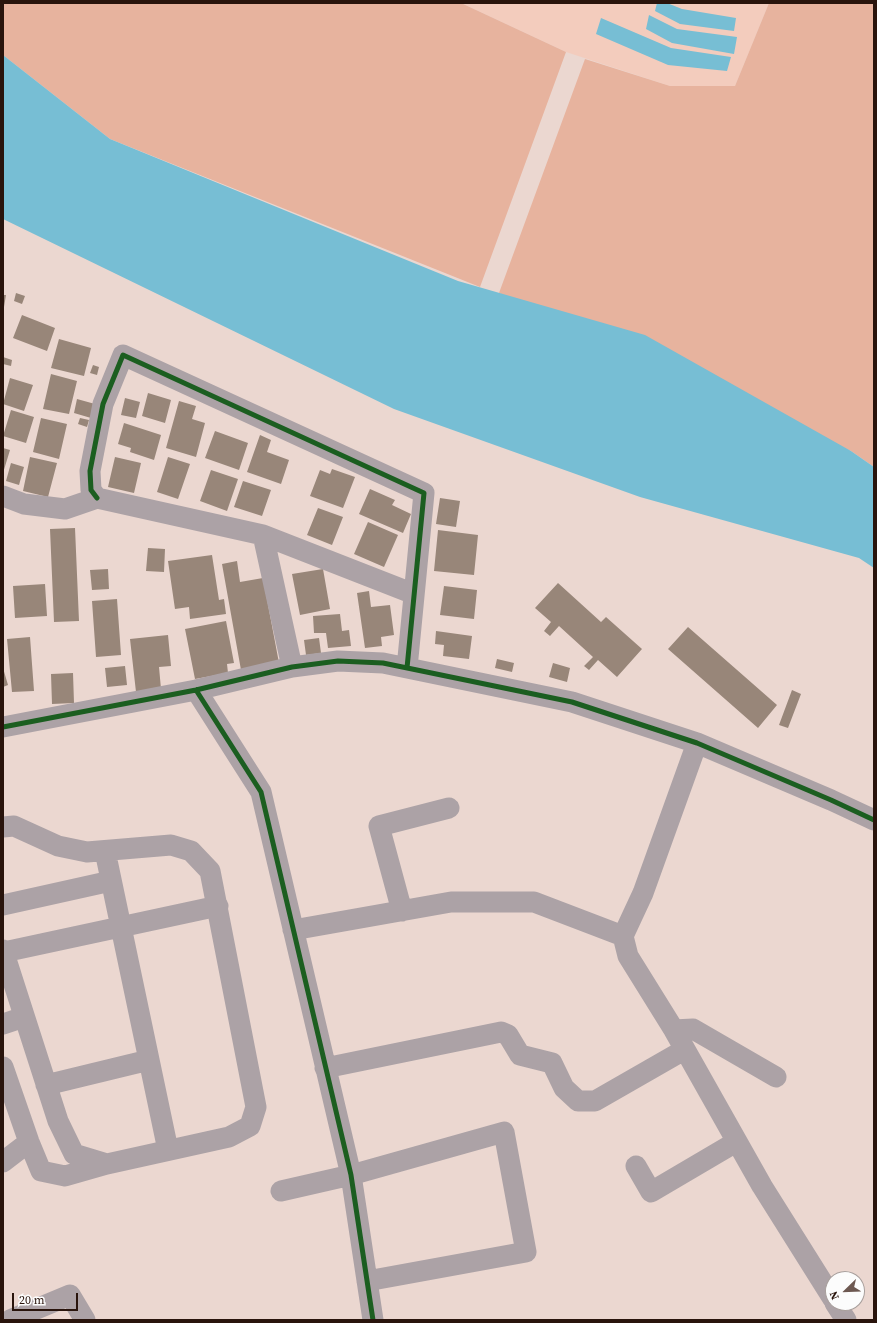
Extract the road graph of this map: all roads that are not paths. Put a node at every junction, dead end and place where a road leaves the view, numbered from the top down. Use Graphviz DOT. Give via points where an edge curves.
graph roads {
  1 [pos="3,496"];
  2 [pos="97,498"];
  3 [pos="263,535"];
  4 [pos="414,594"];
  5 [pos="292,667"];
  6 [pos="407,668"];
  7 [pos="196,690"];
  8 [pos="3,727"];
  9 [pos="697,743"];
  10 [pos="449,808"];
  11 [pos="874,820"];
  12 [pos="3,827"];
  13 [pos="105,851"];
  14 [pos="111,882"];
  15 [pos="3,905"];
  16 [pos="218,906"];
  17 [pos="402,911"];
  18 [pos="121,927"];
  19 [pos="293,930"];
  20 [pos="623,936"];
  21 [pos="3,951"];
  22 [pos="24,1017"];
  23 [pos="3,1024"];
  24 [pos="674,1030"];
  25 [pos="684,1050"];
  26 [pos="149,1060"];
  27 [pos="3,1068"];
  28 [pos="326,1068"];
  29 [pos="776,1077"];
  30 [pos="46,1084"];
  31 [pos="29,1142"];
  32 [pos="736,1142"];
  33 [pos="168,1150"];
  34 [pos="3,1162"];
  35 [pos="107,1164"];
  36 [pos="636,1166"];
  37 [pos="351,1175"];
  38 [pos="281,1191"];
  39 [pos="367,1281"];
  40 [pos="825,1286"];
  41 [pos="840,1311"];
  42 [pos="10,1320"];
  43 [pos="85,1320"];
  44 [pos="373,1320"];
  45 [pos="846,1320"];
  1 -- 2 [label="street" via="24,504 65,509"];
  2 -- 3 [label="street"];
  2 -- 4 [label="street" via="91,490 90,471 103,404 123,355 424,493"];
  3 -- 4 [label="street"];
  3 -- 5 [label="street"];
  4 -- 6 [label="street"];
  5 -- 6 [label="street" via="338,661 383,663"];
  5 -- 7 [label="street"];
  6 -- 9 [label="street" via="572,702"];
  7 -- 8 [label="street"];
  7 -- 19 [label="street" via="261,792"];
  9 -- 11 [label="street"];
  9 -- 20 [label="street" via="643,893"];
  10 -- 17 [label="street" via="379,826"];
  12 -- 13 [label="street" via="14,826 58,846 87,852"];
  13 -- 14 [label="street"];
  13 -- 16 [label="street" via="171,845 191,851 210,871"];
  14 -- 15 [label="street"];
  14 -- 18 [label="street"];
  16 -- 18 [label="street"];
  16 -- 33 [label="street" via="256,1107 250,1126 229,1137"];
  17 -- 19 [label="street"];
  17 -- 20 [label="street" via="451,902 534,902"];
  18 -- 21 [label="street"];
  18 -- 26 [label="street"];
  19 -- 28 [label="street"];
  20 -- 24 [label="street" via="628,956"];
  21 -- 22 [label="street"];
  22 -- 23 [label="street"];
  22 -- 30 [label="street"];
  24 -- 25 [label="street"];
  24 -- 29 [label="street" via="693,1029"];
  25 -- 28 [label="street" via="595,1101 578,1101 564,1088 552,1063 520,1054 508,1035 501,1032"];
  25 -- 32 [label="street"];
  26 -- 30 [label="street"];
  26 -- 33 [label="street"];
  27 -- 31 [label="street"];
  28 -- 37 [label="street"];
  30 -- 35 [label="street" via="58,1121 74,1154"];
  31 -- 34 [label="street"];
  31 -- 35 [label="street" via="41,1171 65,1176"];
  32 -- 36 [label="street" via="651,1192"];
  32 -- 40 [label="street"];
  33 -- 35 [label="street"];
  37 -- 38 [label="street"];
  37 -- 39 [label="street"];
  37 -- 39 [label="street" via="504,1132 526,1252"];
  39 -- 44 [label="street"];
  41 -- 45 [label="street"];
  42 -- 43 [label="street" via="70,1295"];
}
